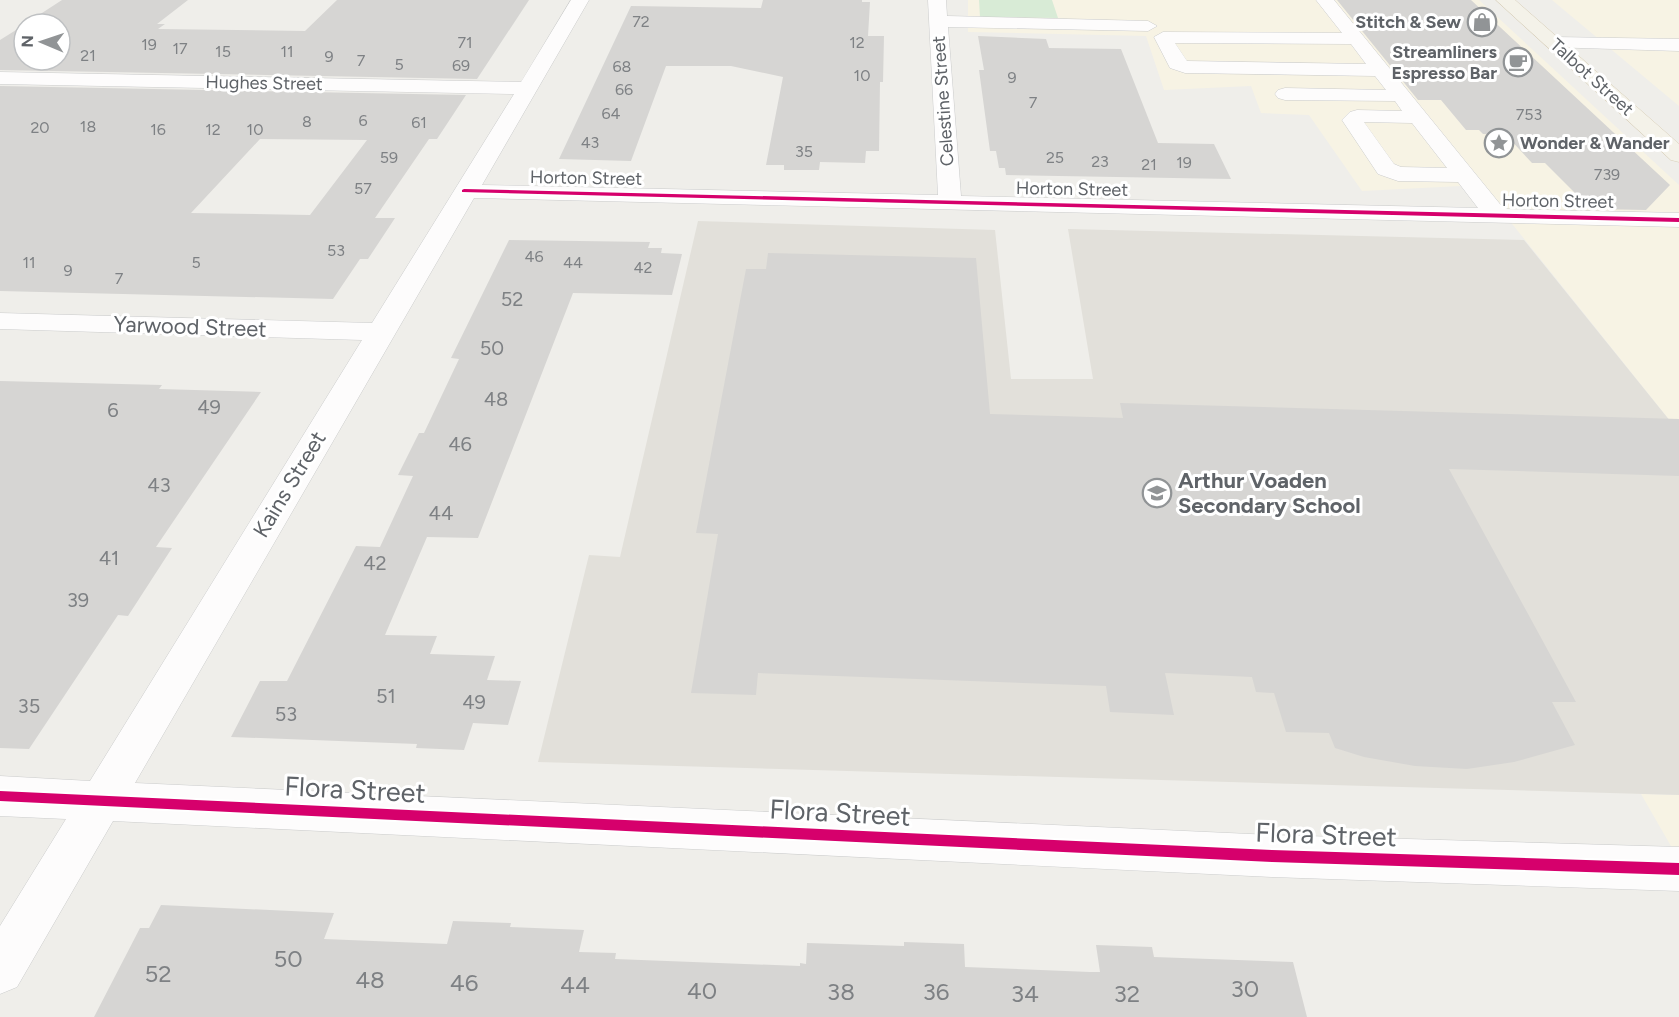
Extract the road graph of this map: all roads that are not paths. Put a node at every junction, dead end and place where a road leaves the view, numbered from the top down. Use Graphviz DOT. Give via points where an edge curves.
graph roads {
  1 [pos="580,0"];
  2 [pos="937,0"];
  3 [pos="1011,0"];
  4 [pos="1325,0"];
  5 [pos="1505,0"];
  6 [pos="1140,9"];
  7 [pos="938,21"];
  8 [pos="1015,23"];
  9 [pos="1155,31"];
  10 [pos="1357,39"];
  11 [pos="1554,43"];
  12 [pos="1679,45"];
  13 [pos="1381,70"];
  14 [pos="0,78"];
  15 [pos="527,88"];
  16 [pos="1285,94"];
  17 [pos="1401,96"];
  18 [pos="1418,117"];
  19 [pos="1674,146"];
  20 [pos="1464,176"];
  21 [pos="464,191"];
  22 [pos="950,202"];
  23 [pos="1497,216"];
  24 [pos="1679,220"];
  25 [pos="0,321"];
  26 [pos="381,332"];
  27 [pos="0,796"];
  28 [pos="99,800"];
  29 [pos="1679,869"];
  30 [pos="0,970"];
  1 -- 15 [label="street, Kains Street"];
  2 -- 7 [label="street, Celestine Street"];
  3 -- 8 [label="street"];
  4 -- 10 [label="street"];
  5 -- 11 [label="main road, Talbot Street"];
  6 -- 9 [label="street"];
  7 -- 8 [label="street"];
  7 -- 22 [label="street, Celestine Street"];
  8 -- 9 [label="street" via="1087,16"];
  9 -- 10 [label="street"];
  9 -- 13 [label="street" via="1177,64 1185,67"];
  10 -- 13 [label="street"];
  11 -- 12 [label="street"];
  11 -- 19 [label="main road, Talbot Street"];
  13 -- 17 [label="street"];
  14 -- 15 [label="street, Hughes Street"];
  15 -- 21 [label="street, Kains Street"];
  16 -- 17 [label="street"];
  17 -- 18 [label="street"];
  18 -- 20 [label="street"];
  18 -- 20 [label="street" via="1357,116 1352,120 1386,169 1398,174"];
  20 -- 23 [label="street"];
  21 -- 22 [label="street, Horton Street"];
  21 -- 26 [label="street, Kains Street"];
  22 -- 23 [label="street, Horton Street"];
  23 -- 24 [label="street, Horton Street"];
  25 -- 26 [label="street, Yarwood Street"];
  26 -- 28 [label="street, Kains Street"];
  27 -- 28 [label="street, Flora Street"];
  28 -- 29 [label="street, Flora Street" via="1272,856"];
  28 -- 30 [label="street, Kains Street"];
}
